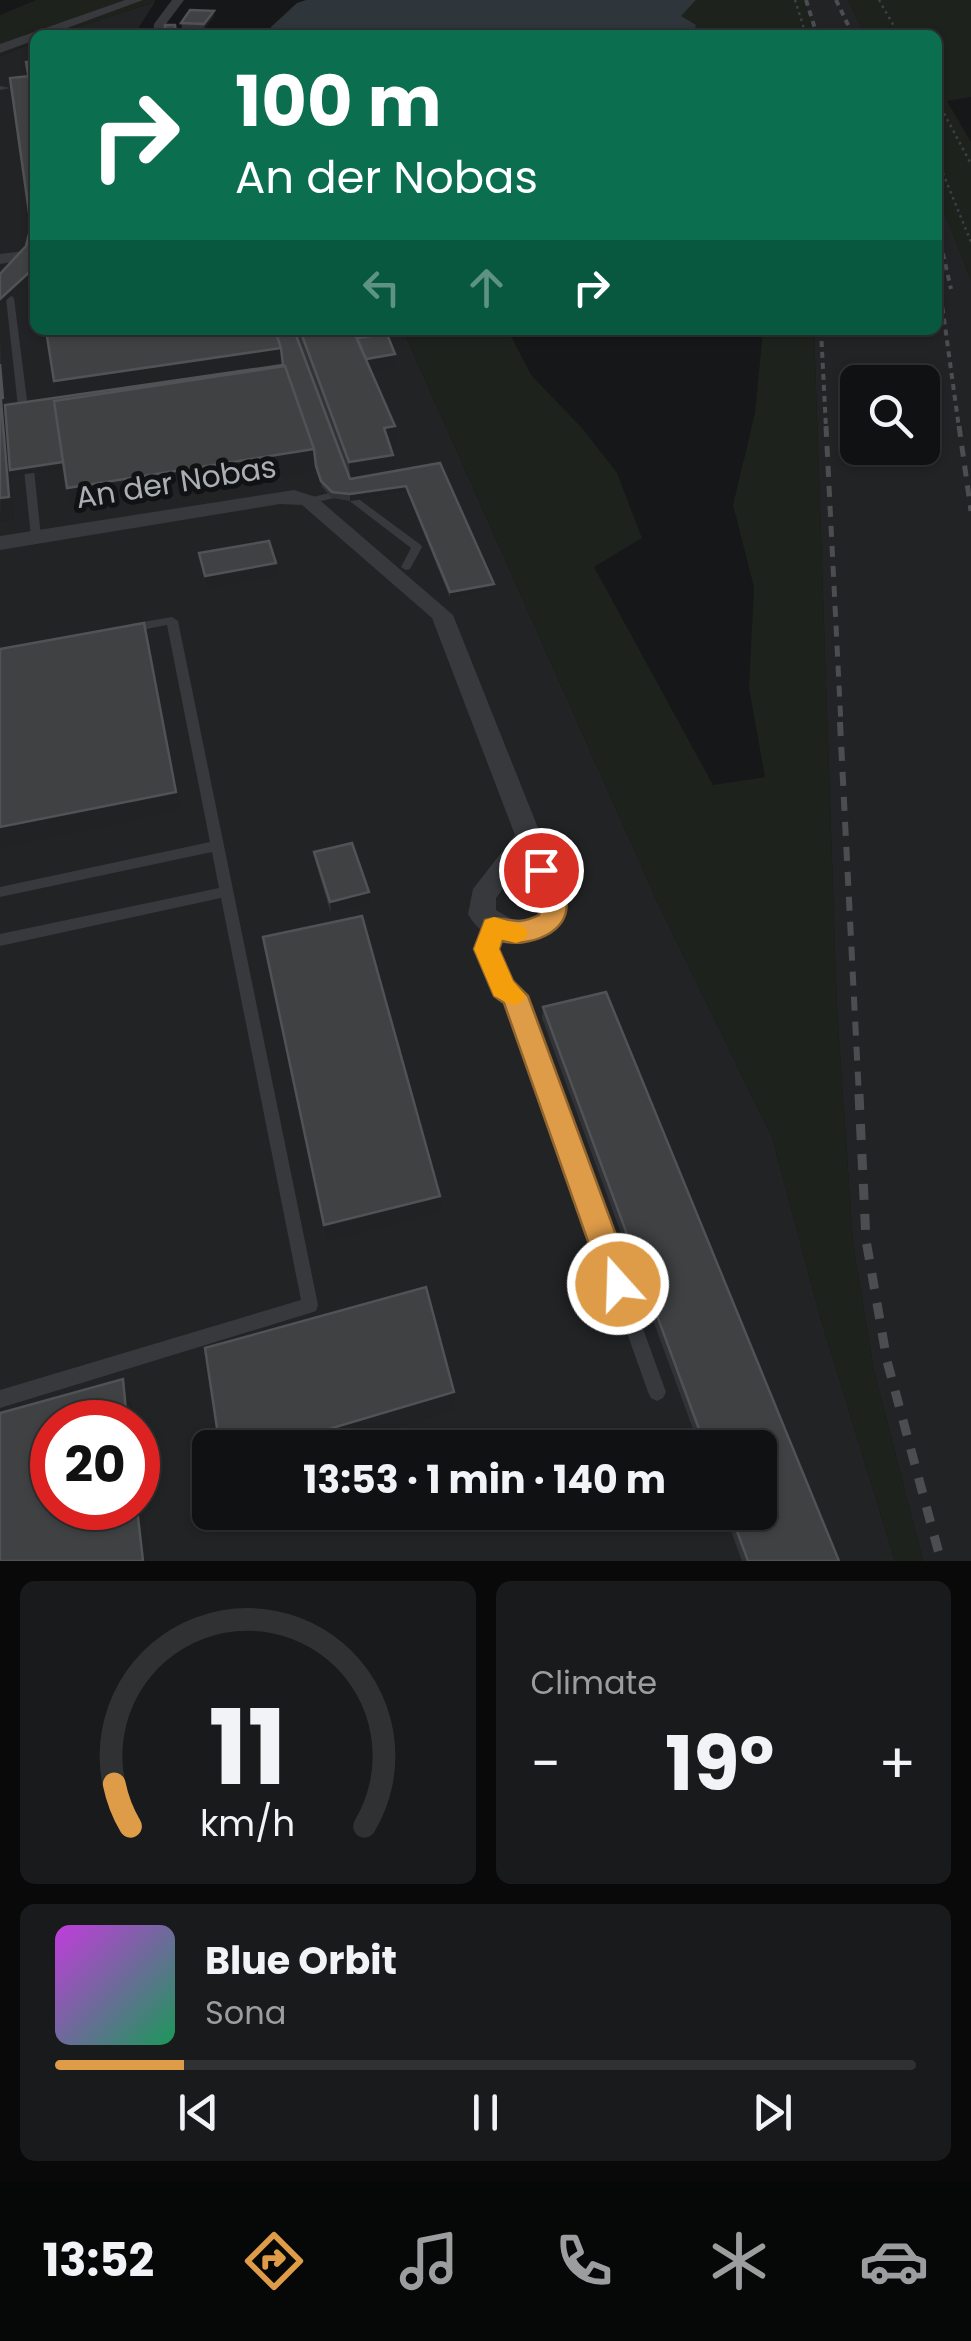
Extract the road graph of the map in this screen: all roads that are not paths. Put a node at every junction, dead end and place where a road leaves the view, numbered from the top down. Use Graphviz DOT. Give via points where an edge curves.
graph roads {
  1 [pos="136,0"];
  2 [pos="178,0"];
  3 [pos="50,30"];
  4 [pos="160,30"];
  5 [pos="30,37"];
  6 [pos="0,49"];
  7 [pos="10,298"];
  8 [pos="24,419"];
  9 [pos="26,439"];
  10 [pos="309,501"];
  11 [pos="36,538"];
  12 [pos="0,543"];
  13 [pos="406,567"];
  14 [pos="114,631"];
  15 [pos="528,837"];
  16 [pos="217,846"];
  17 [pos="0,892"];
  18 [pos="226,892"];
  19 [pos="494,927"];
  20 [pos="0,940"];
  21 [pos="658,1392"];
  22 [pos="0,1399"];
  1 -- 3 [label="street"];
  2 -- 4 [label="street"];
  5 -- 6 [label="street"];
  7 -- 8 [label="lane"];
  9 -- 11 [label="lane"];
  10 -- 11 [label="street, An der Nobas" via="280,498"];
  10 -- 13 [label="lane" via="345,492 417,547"];
  10 -- 15 [label="street, An der Nobas" via="442,615"];
  11 -- 12 [label="street, An der Nobas"];
  14 -- 16 [label="lane" via="172,621"];
  15 -- 19 [label="street" via="483,896 482,914"];
  15 -- 19 [label="street, An der Nobas" via="554,913 526,933"];
  16 -- 17 [label="lane"];
  16 -- 18 [label="lane"];
  18 -- 20 [label="lane"];
  18 -- 22 [label="lane" via="310,1304"];
  19 -- 21 [label="lane" via="486,949 503,988 515,996"];
}
